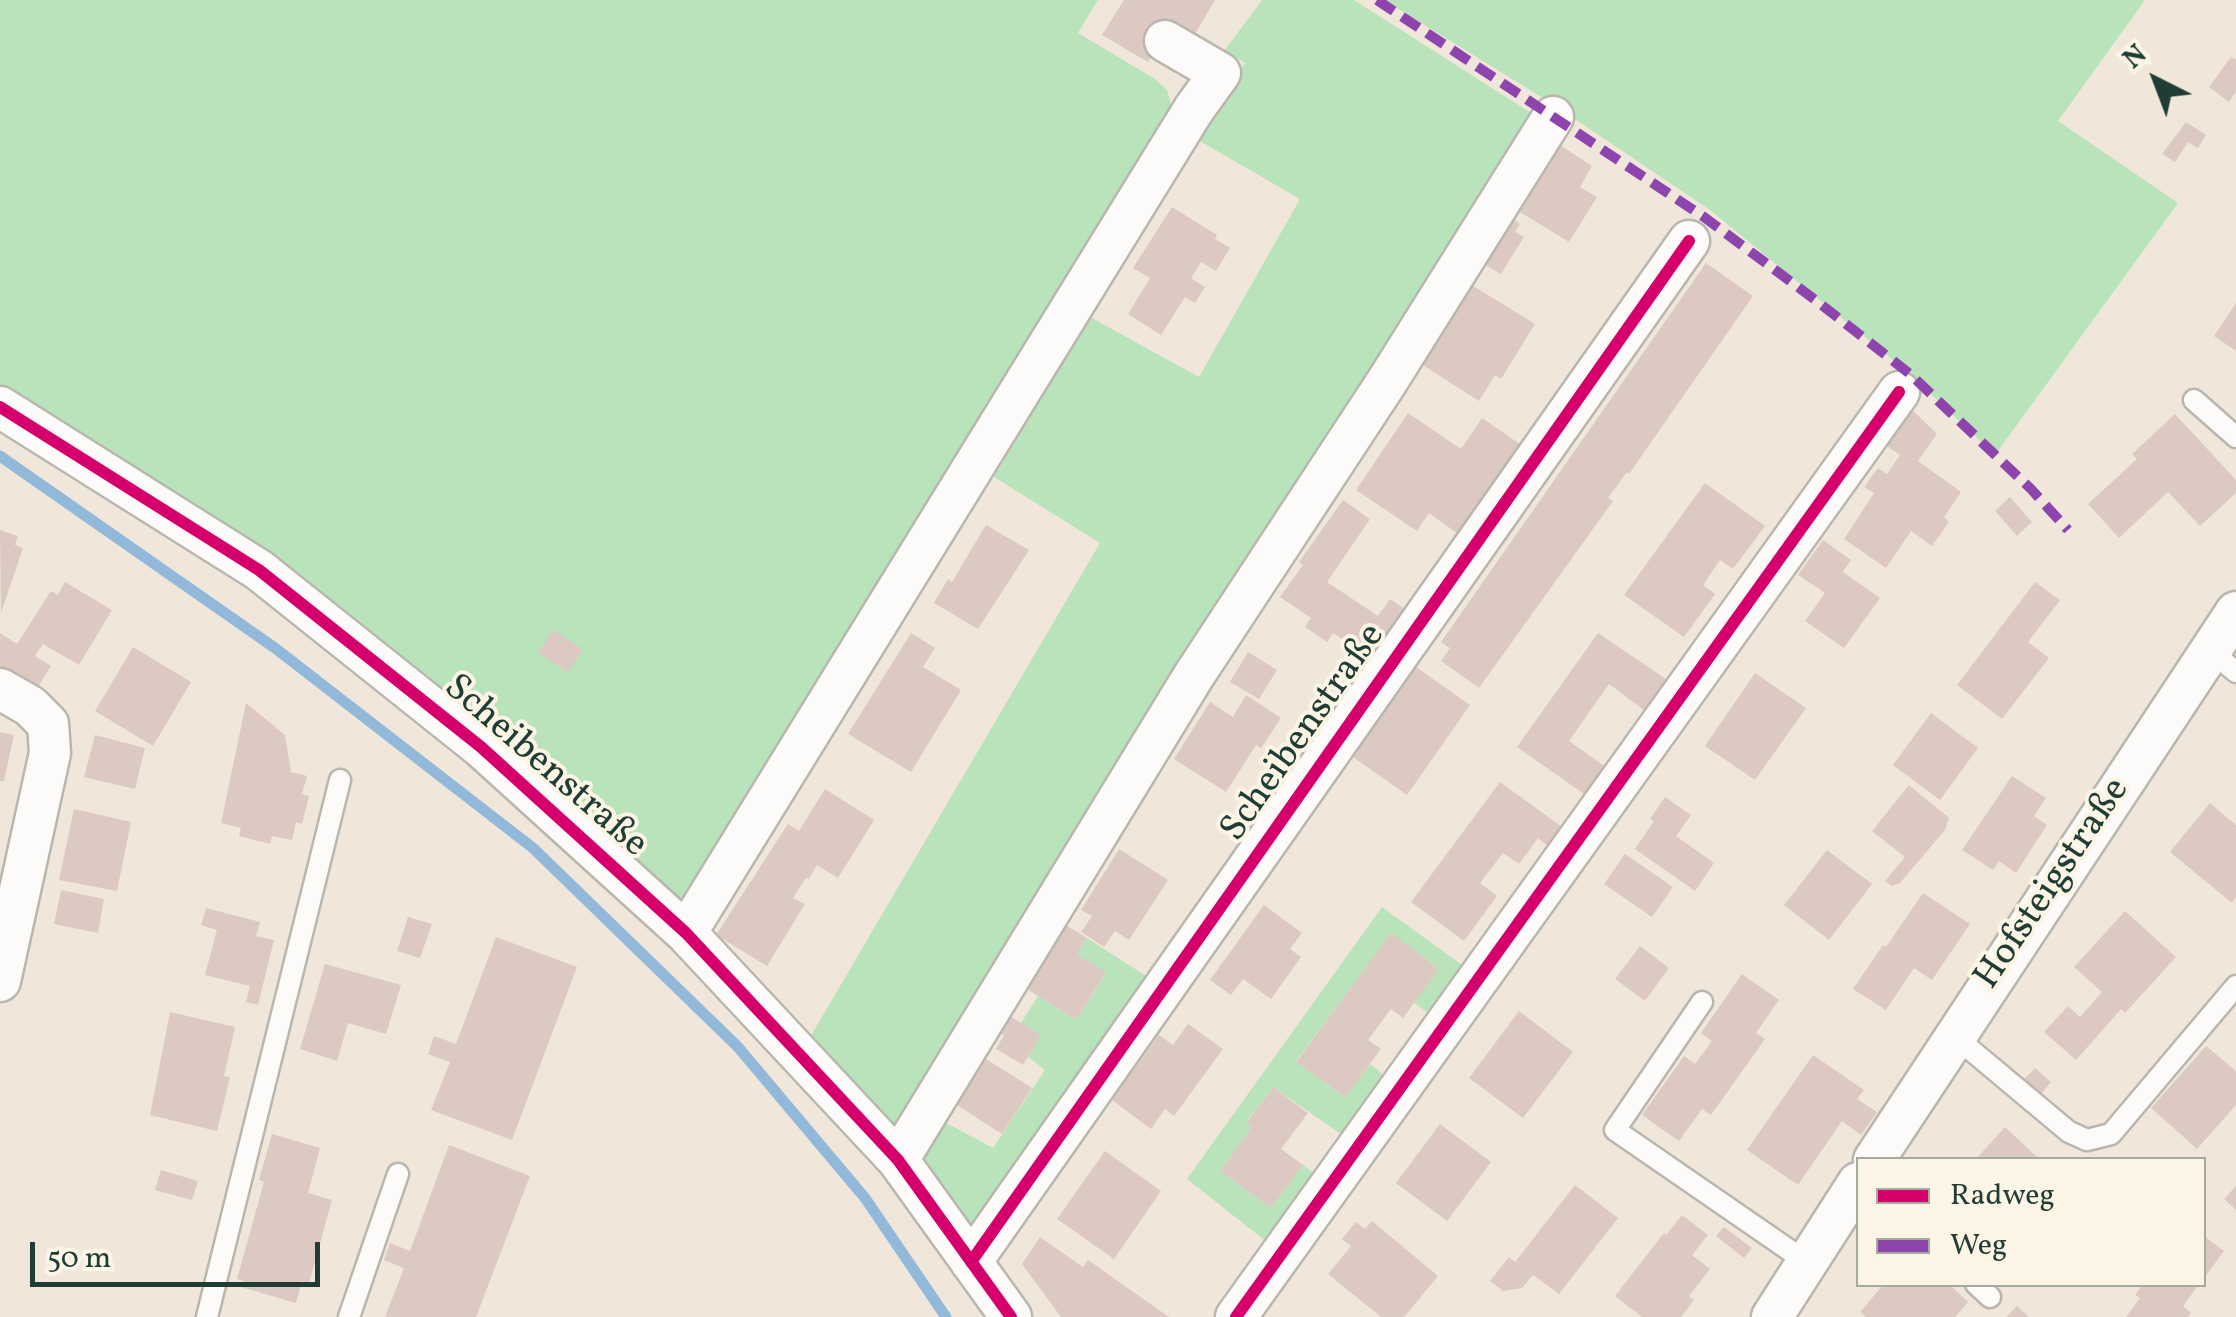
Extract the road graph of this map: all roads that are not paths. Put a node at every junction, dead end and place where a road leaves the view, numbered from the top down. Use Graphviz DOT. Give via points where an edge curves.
graph roads {
  1 [pos="1165,40"];
  2 [pos="1552,117"];
  3 [pos="1689,241"];
  4 [pos="1899,392"];
  5 [pos="2194,400"];
  6 [pos="0,407"];
  7 [pos="2236,437"];
  8 [pos="2236,612"];
  9 [pos="2224,662"];
  10 [pos="0,689"];
  11 [pos="340,780"];
  12 [pos="686,934"];
  13 [pos="0,981"];
  14 [pos="2236,986"];
  15 [pos="1702,1002"];
  16 [pos="1953,1035"];
  17 [pos="1876,1157"];
  18 [pos="898,1160"];
  19 [pos="398,1174"];
  20 [pos="1856,1186"];
  21 [pos="971,1262"];
  22 [pos="1808,1263"];
  23 [pos="206,1317"];
  24 [pos="349,1317"];
  25 [pos="1011,1317"];
  26 [pos="1236,1317"];
  27 [pos="1772,1317"];
  1 -- 12 [label="street" via="1220,73"];
  2 -- 18 [label="street" via="1193,677"];
  3 -- 21 [label="street, Scheibenstraße"];
  4 -- 26 [label="street"];
  5 -- 7 [label="lane"];
  6 -- 12 [label="street, Scheibenstraße" via="259,570 481,746"];
  8 -- 9 [label="street, Hofsteigstraße"];
  9 -- 16 [label="street, Hofsteigstraße"];
  10 -- 13 [label="street" via="48,724 50,752"];
  11 -- 23 [label="lane"];
  12 -- 18 [label="street, Scheibenstraße"];
  14 -- 16 [label="lane" via="2111,1134 2087,1140"];
  15 -- 22 [label="lane" via="1615,1130"];
  16 -- 17 [label="street, Hofsteigstraße"];
  18 -- 21 [label="street, Scheibenstraße"];
  19 -- 24 [label="lane"];
  20 -- 22 [label="street"];
  21 -- 25 [label="street, Scheibenstraße"];
  22 -- 27 [label="street"];
}
